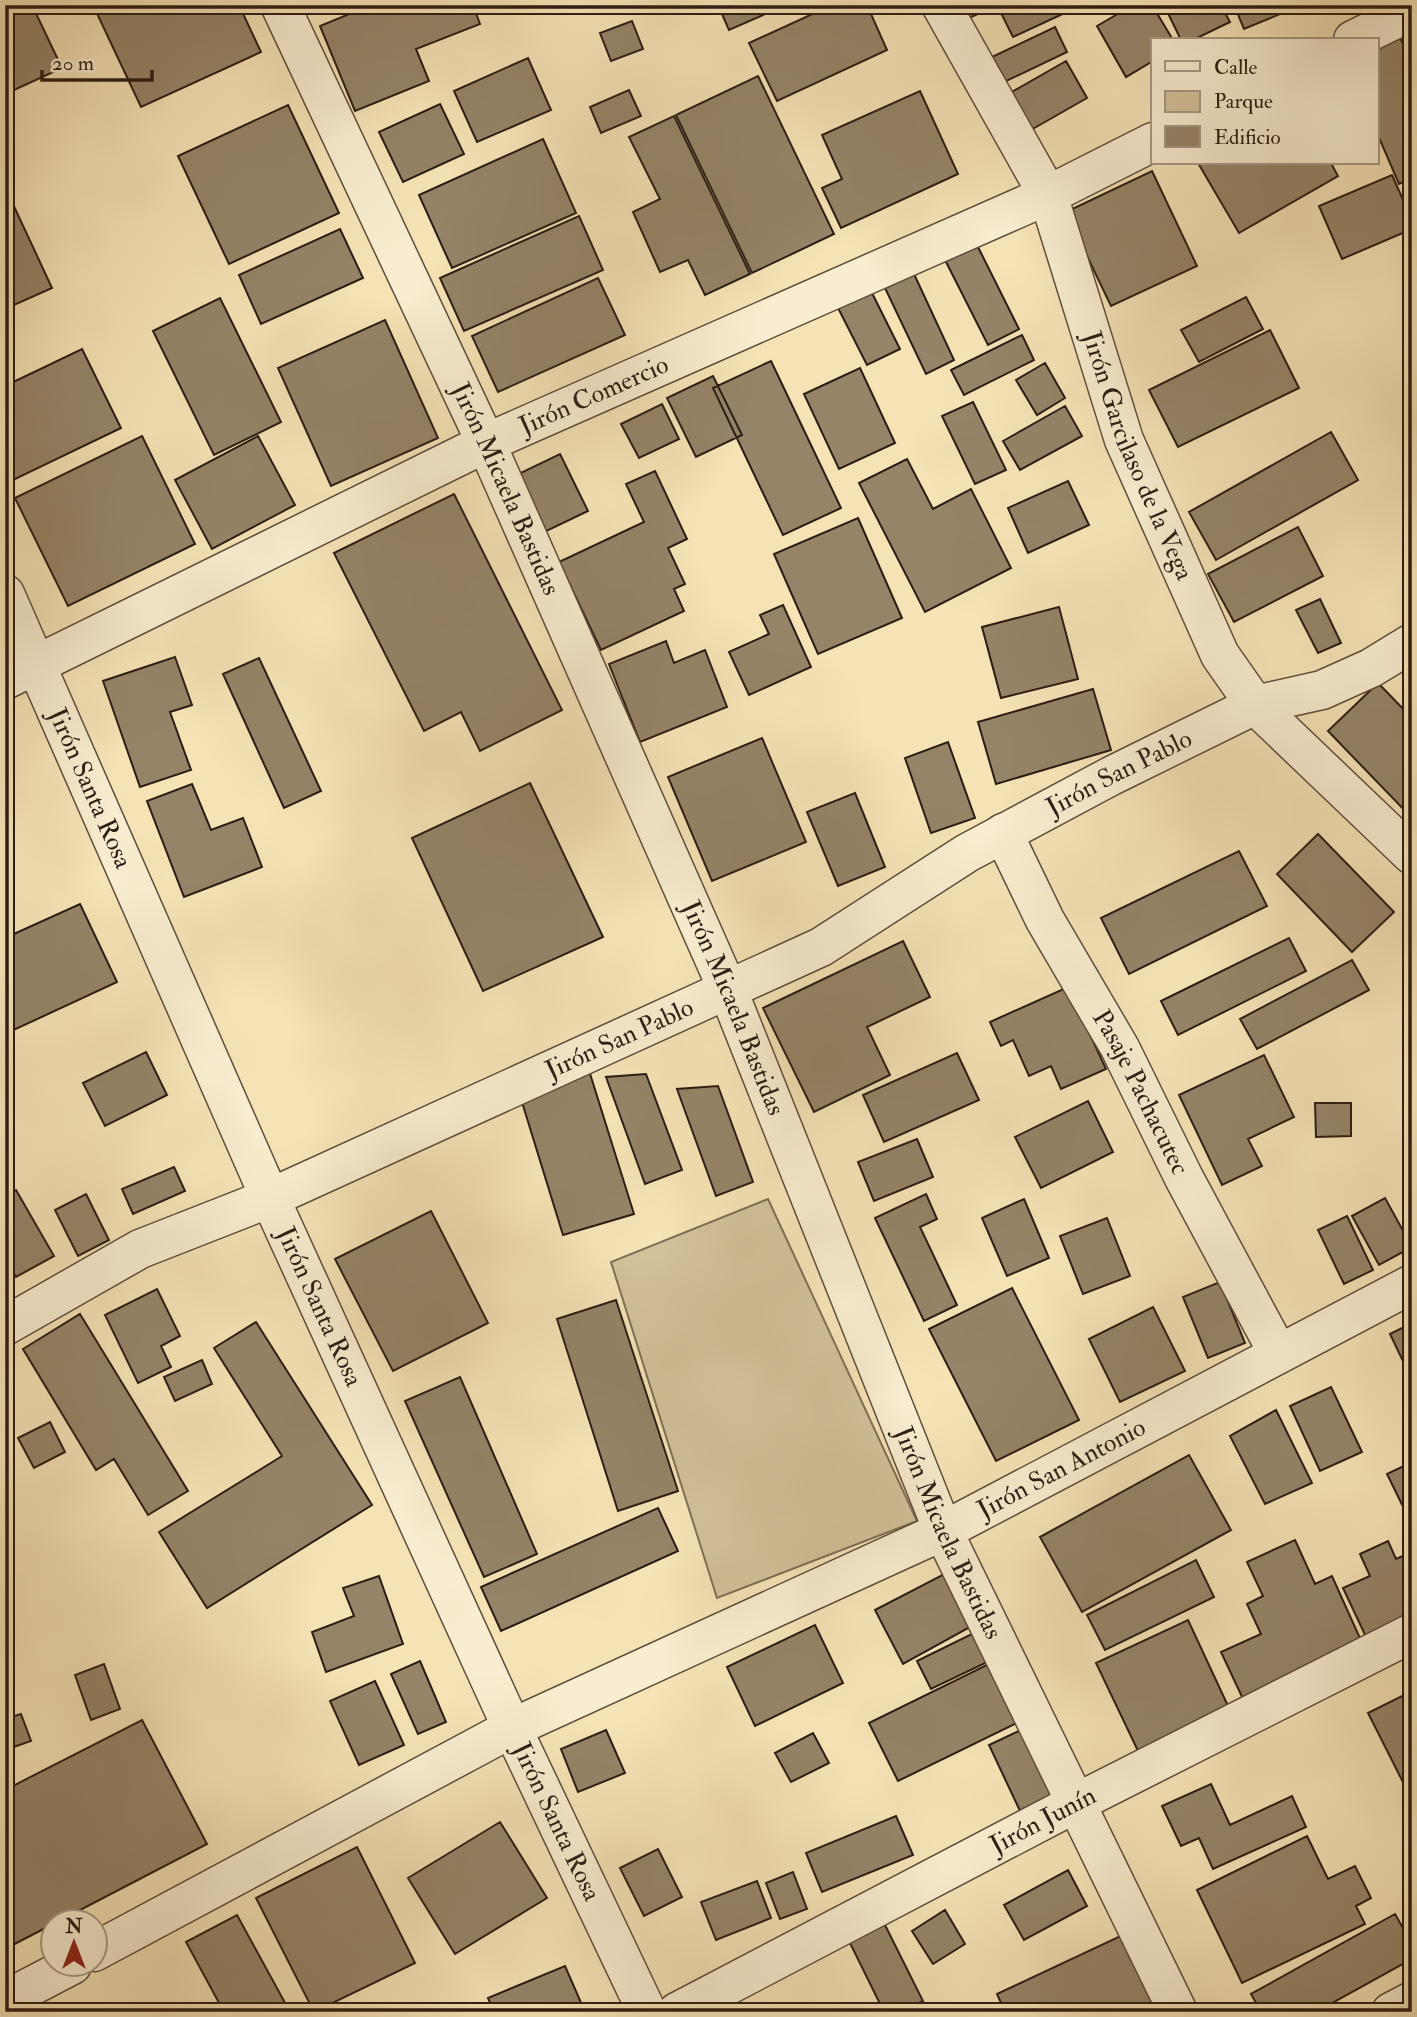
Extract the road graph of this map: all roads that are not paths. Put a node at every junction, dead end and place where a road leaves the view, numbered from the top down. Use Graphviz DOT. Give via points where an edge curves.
graph roads {
  1 [pos="280,5"];
  2 [pos="941,5"];
  3 [pos="1412,11"];
  4 [pos="1357,38"];
  5 [pos="1151,143"];
  6 [pos="1048,195"];
  7 [pos="486,443"];
  8 [pos="5,594"];
  9 [pos="1412,643"];
  10 [pos="22,672"];
  11 [pos="1255,705"];
  12 [pos="1003,833"];
  13 [pos="1412,855"];
  14 [pos="727,988"];
  15 [pos="270,1198"];
  16 [pos="1412,1284"];
  17 [pos="5,1326"];
  18 [pos="1278,1353"];
  19 [pos="943,1531"];
  20 [pos="1412,1633"];
  21 [pos="512,1728"];
  22 [pos="1076,1803"];
  23 [pos="108,1944"];
  24 [pos="45,1979"];
  25 [pos="5,2000"];
  26 [pos="1412,2001"];
  27 [pos="647,2012"];
  28 [pos="677,2012"];
  29 [pos="1178,2012"];
  30 [pos="1391,2012"];
  1 -- 7 [label="street, Jirón Micaela Bastidas"];
  2 -- 6 [label="street, Jirón Garcilaso de la Vega"];
  3 -- 4 [label="street"];
  5 -- 6 [label="street, Jirón Comercio"];
  6 -- 7 [label="street, Jirón Comercio"];
  6 -- 11 [label="street, Jirón Garcilaso de la Vega" via="1124,440 1220,655"];
  7 -- 10 [label="street, Jirón Comercio"];
  7 -- 14 [label="street, Jirón Micaela Bastidas"];
  8 -- 10 [label="street, Jirón Santa Rosa"];
  9 -- 11 [label="street, Jirón San Pablo" via="1322,690"];
  10 -- 15 [label="street, Jirón Santa Rosa"];
  11 -- 12 [label="street, Jirón San Pablo"];
  11 -- 13 [label="street, Jirón Garcilaso de la Vega"];
  12 -- 14 [label="street, Jirón San Pablo" via="821,947"];
  12 -- 18 [label="street, Pasaje Pachacutec" via="1045,920 1120,1048"];
  14 -- 15 [label="street, Jirón San Pablo"];
  14 -- 19 [label="street, Jirón Micaela Bastidas"];
  15 -- 17 [label="street, Jirón San Pablo" via="140,1249"];
  15 -- 21 [label="street, Jirón Santa Rosa"];
  16 -- 18 [label="street, Jirón San Antonio"];
  18 -- 19 [label="street, Jirón San Antonio"];
  19 -- 21 [label="street, Jirón San Antonio"];
  19 -- 22 [label="street, Jirón Micaela Bastidas"];
  20 -- 22 [label="street, Jirón Junín"];
  21 -- 23 [label="street, Jirón San Antonio"];
  21 -- 27 [label="street, Jirón Santa Rosa"];
  22 -- 28 [label="street, Jirón Junín"];
  22 -- 29 [label="street, Jirón Micaela Bastidas"];
  24 -- 25 [label="street"];
  26 -- 30 [label="street"];
}
